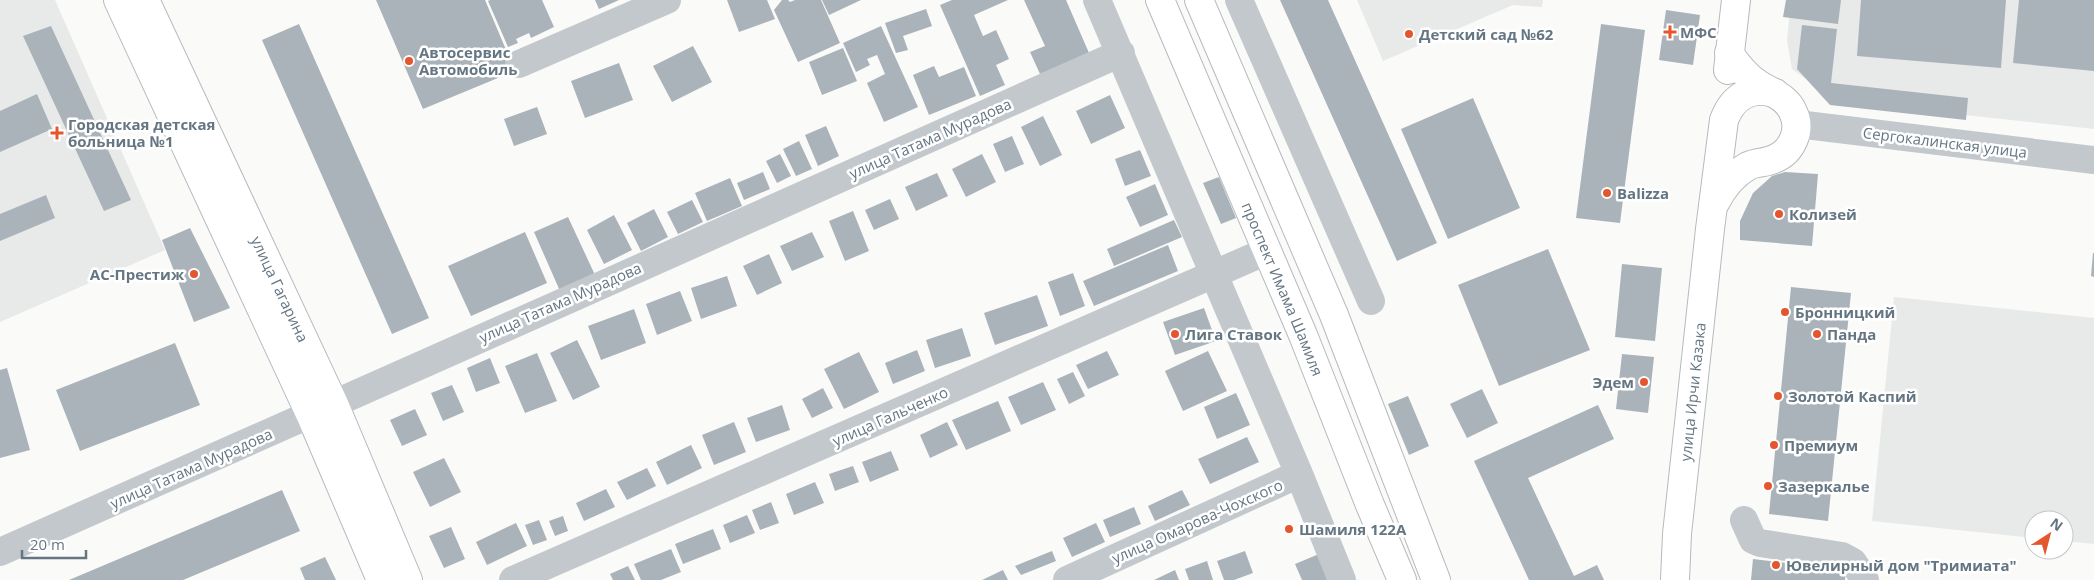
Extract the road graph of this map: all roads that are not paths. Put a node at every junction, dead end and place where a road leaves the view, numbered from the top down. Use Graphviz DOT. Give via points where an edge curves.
graph roads {
  1 [pos="126,0"];
  2 [pos="666,0"];
  3 [pos="1097,0"];
  4 [pos="1160,0"];
  5 [pos="1199,0"];
  6 [pos="1239,0"];
  7 [pos="1736,0"];
  8 [pos="1121,53"];
  9 [pos="1729,53"];
  10 [pos="519,64"];
  11 [pos="1775,93"];
  12 [pos="1724,120"];
  13 [pos="1796,124"];
  14 [pos="2094,160"];
  15 [pos="1762,162"];
  16 [pos="1714,204"];
  17 [pos="1267,252"];
  18 [pos="1214,275"];
  19 [pos="1371,301"];
  20 [pos="323,410"];
  21 [pos="1299,474"];
  22 [pos="1744,520"];
  23 [pos="0,552"];
  24 [pos="381,580"];
  25 [pos="408,580"];
  26 [pos="514,580"];
  27 [pos="1067,580"];
  28 [pos="1342,580"];
  29 [pos="1402,580"];
  30 [pos="1436,580"];
  31 [pos="1675,580"];
  32 [pos="1865,580"];
  1 -- 20 [label="main road, улица Гагарина"];
  2 -- 10 [label="street"];
  3 -- 8 [label="street"];
  4 -- 17 [label="main road, проспект Имама Шамиля"];
  5 -- 30 [label="main road" via="1334,315"];
  6 -- 19 [label="street"];
  7 -- 9 [label="main road"];
  8 -- 18 [label="street"];
  8 -- 20 [label="street, улица Татама Мурадова"];
  9 -- 11 [label="main road" via="1757,84"];
  9 -- 12 [label="main road"];
  11 -- 12 [label="main road" via="1754,90 1743,94 1731,105"];
  11 -- 13 [label="main road" via="1794,112"];
  12 -- 15 [label="main road" via="1727,140 1736,152 1747,160"];
  12 -- 16 [label="main road, улица Ирчи Казака"];
  13 -- 14 [label="street, Сергокалинская улица"];
  13 -- 15 [label="main road" via="1791,146 1773,160"];
  15 -- 16 [label="main road" via="1738,173"];
  16 -- 31 [label="main road, улица Ирчи Казака" via="1677,534"];
  17 -- 18 [label="street, улица Гальченко"];
  17 -- 29 [label="main road, проспект Имама Шамиля"];
  18 -- 21 [label="street"];
  18 -- 26 [label="street, улица Гальченко"];
  20 -- 23 [label="street, улица Татама Мурадова"];
  20 -- 24 [label="main road, улица Гагарина"];
  20 -- 25 [label="main road, улица Гагарина"];
  21 -- 27 [label="street, улица Омарова-Чохского"];
  21 -- 28 [label="street"];
  22 -- 32 [label="street" via="1753,540 1842,556 1853,562"];
}
